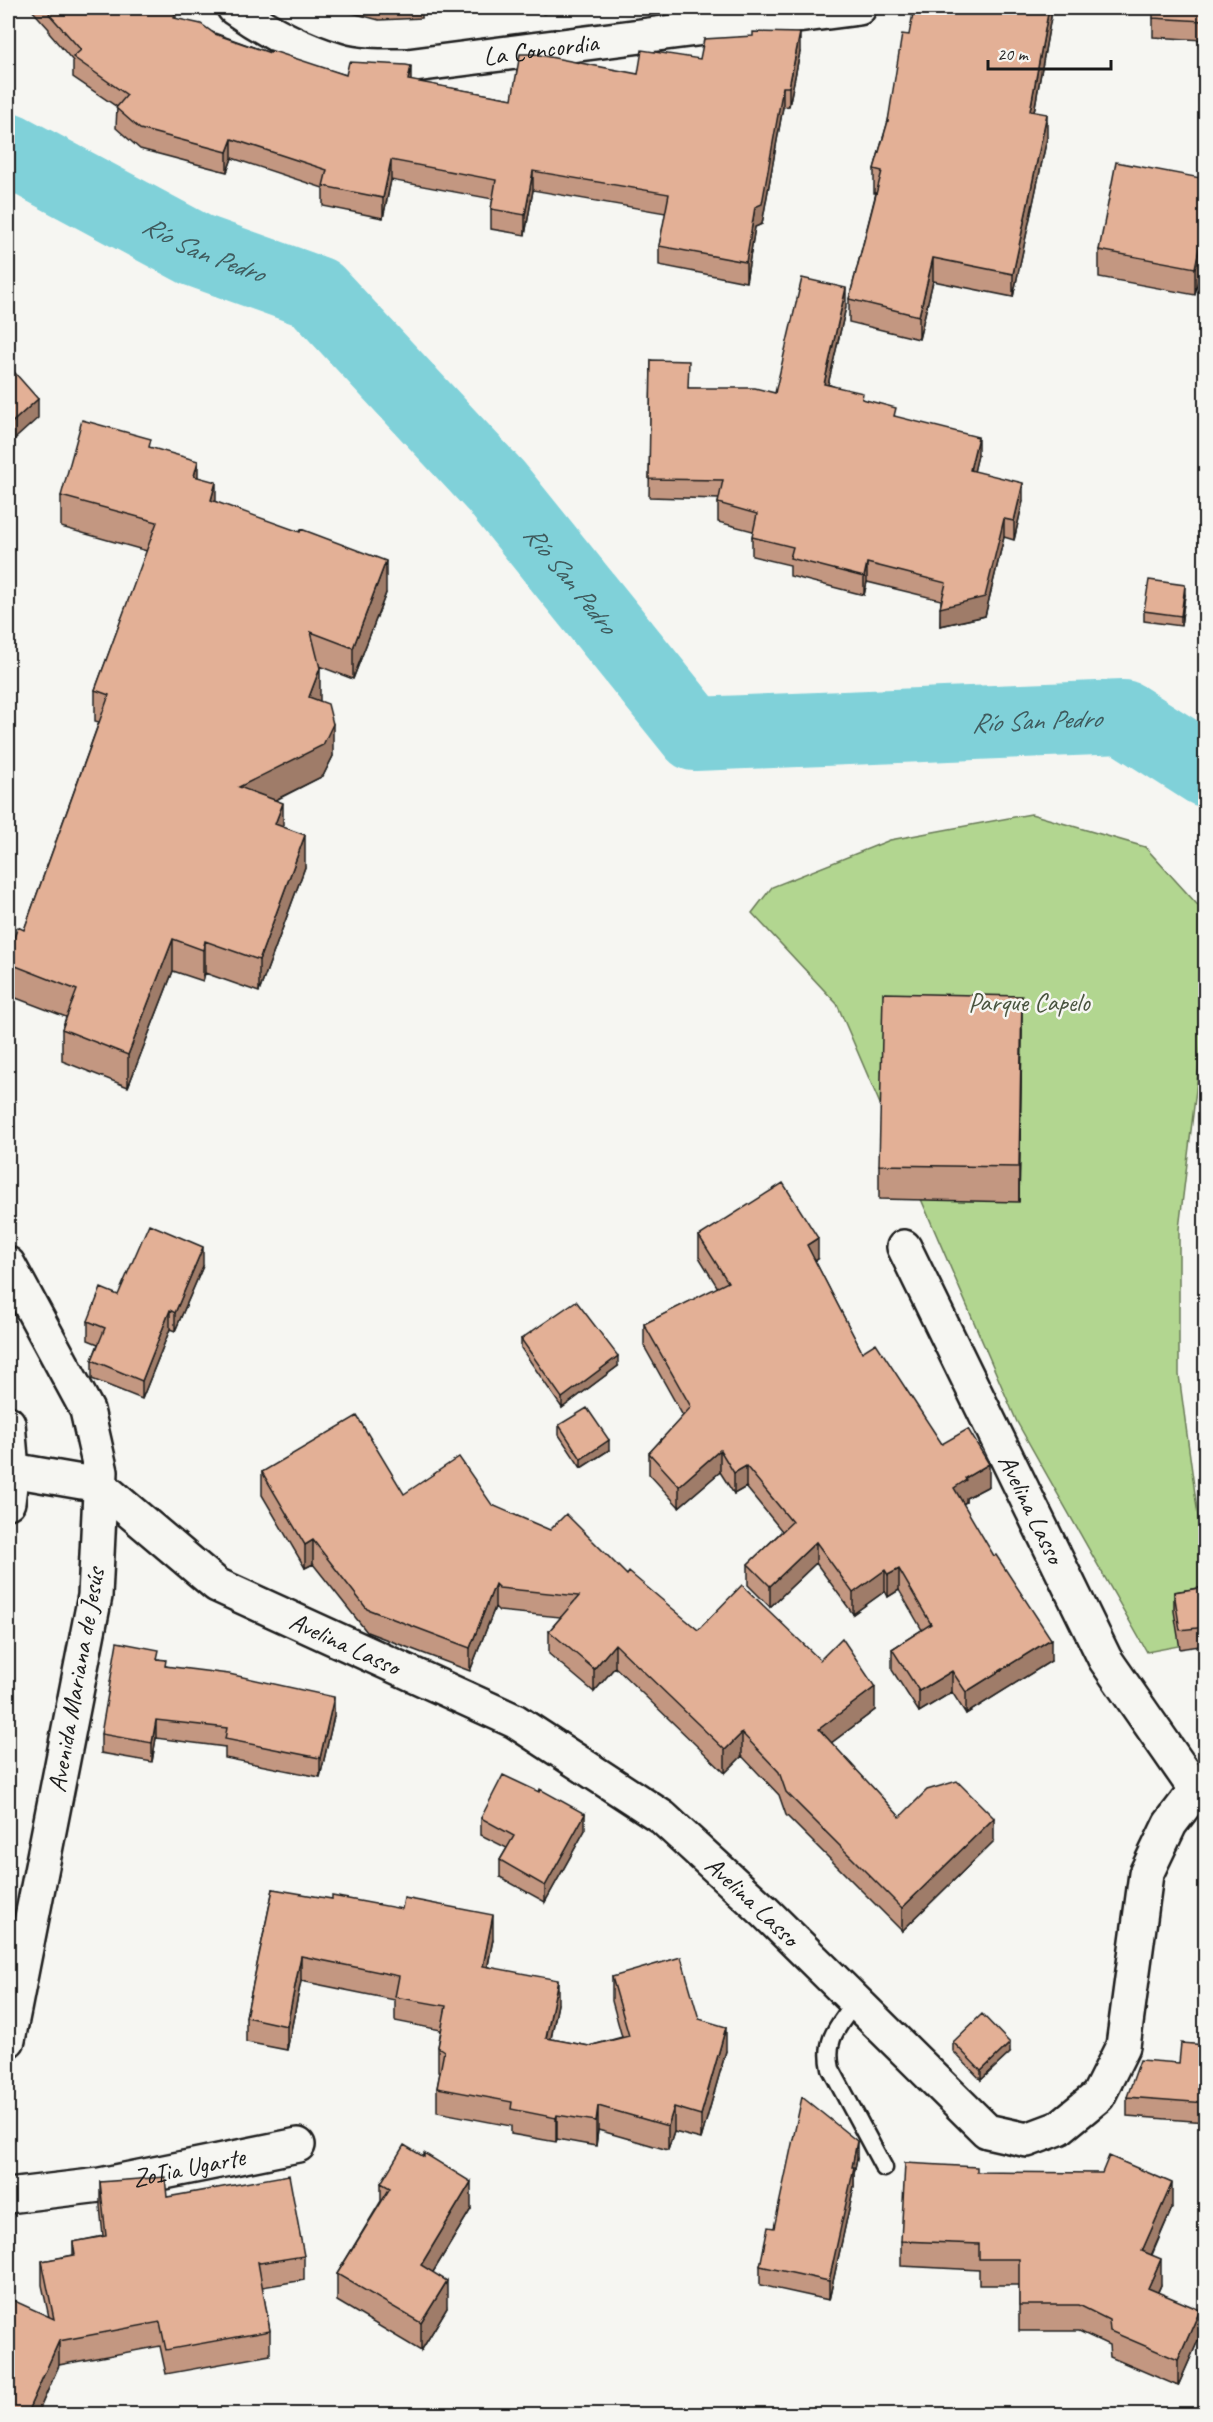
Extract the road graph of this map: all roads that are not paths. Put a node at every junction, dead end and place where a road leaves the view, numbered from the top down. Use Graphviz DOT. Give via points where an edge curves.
graph roads {
  1 [pos="234,8"];
  2 [pos="860,8"];
  3 [pos="904,1247"];
  4 [pos="8,1264"];
  5 [pos="8,1423"];
  6 [pos="9,1481"];
  7 [pos="99,1485"];
  8 [pos="1201,1786"];
  9 [pos="855,2002"];
  10 [pos="8,2040"];
  11 [pos="298,2145"];
  12 [pos="884,2168"];
  13 [pos="8,2196"];
  1 -- 2 [label="street, La Concordia" via="263,29 338,61 407,66"];
  3 -- 8 [label="street, Avelina Lasso" via="1105,1659"];
  4 -- 7 [label="street, Avenida Mariana de Jesús" via="87,1410 101,1472"];
  5 -- 6 [label="street"];
  6 -- 7 [label="street"];
  7 -- 9 [label="street, Avelina Lasso" via="217,1585 515,1721 662,1816"];
  7 -- 10 [label="street, Avenida Mariana de Jesús" via="95,1596"];
  8 -- 9 [label="street, Avelina Lasso" via="1170,1824 1146,1874 1123,2046 1098,2096 1059,2128 1027,2140 987,2131"];
  9 -- 12 [label="lane" via="830,2039 827,2053 831,2069"];
  11 -- 13 [label="street, ZoIia Ugarte" via="100,2185"];
}
